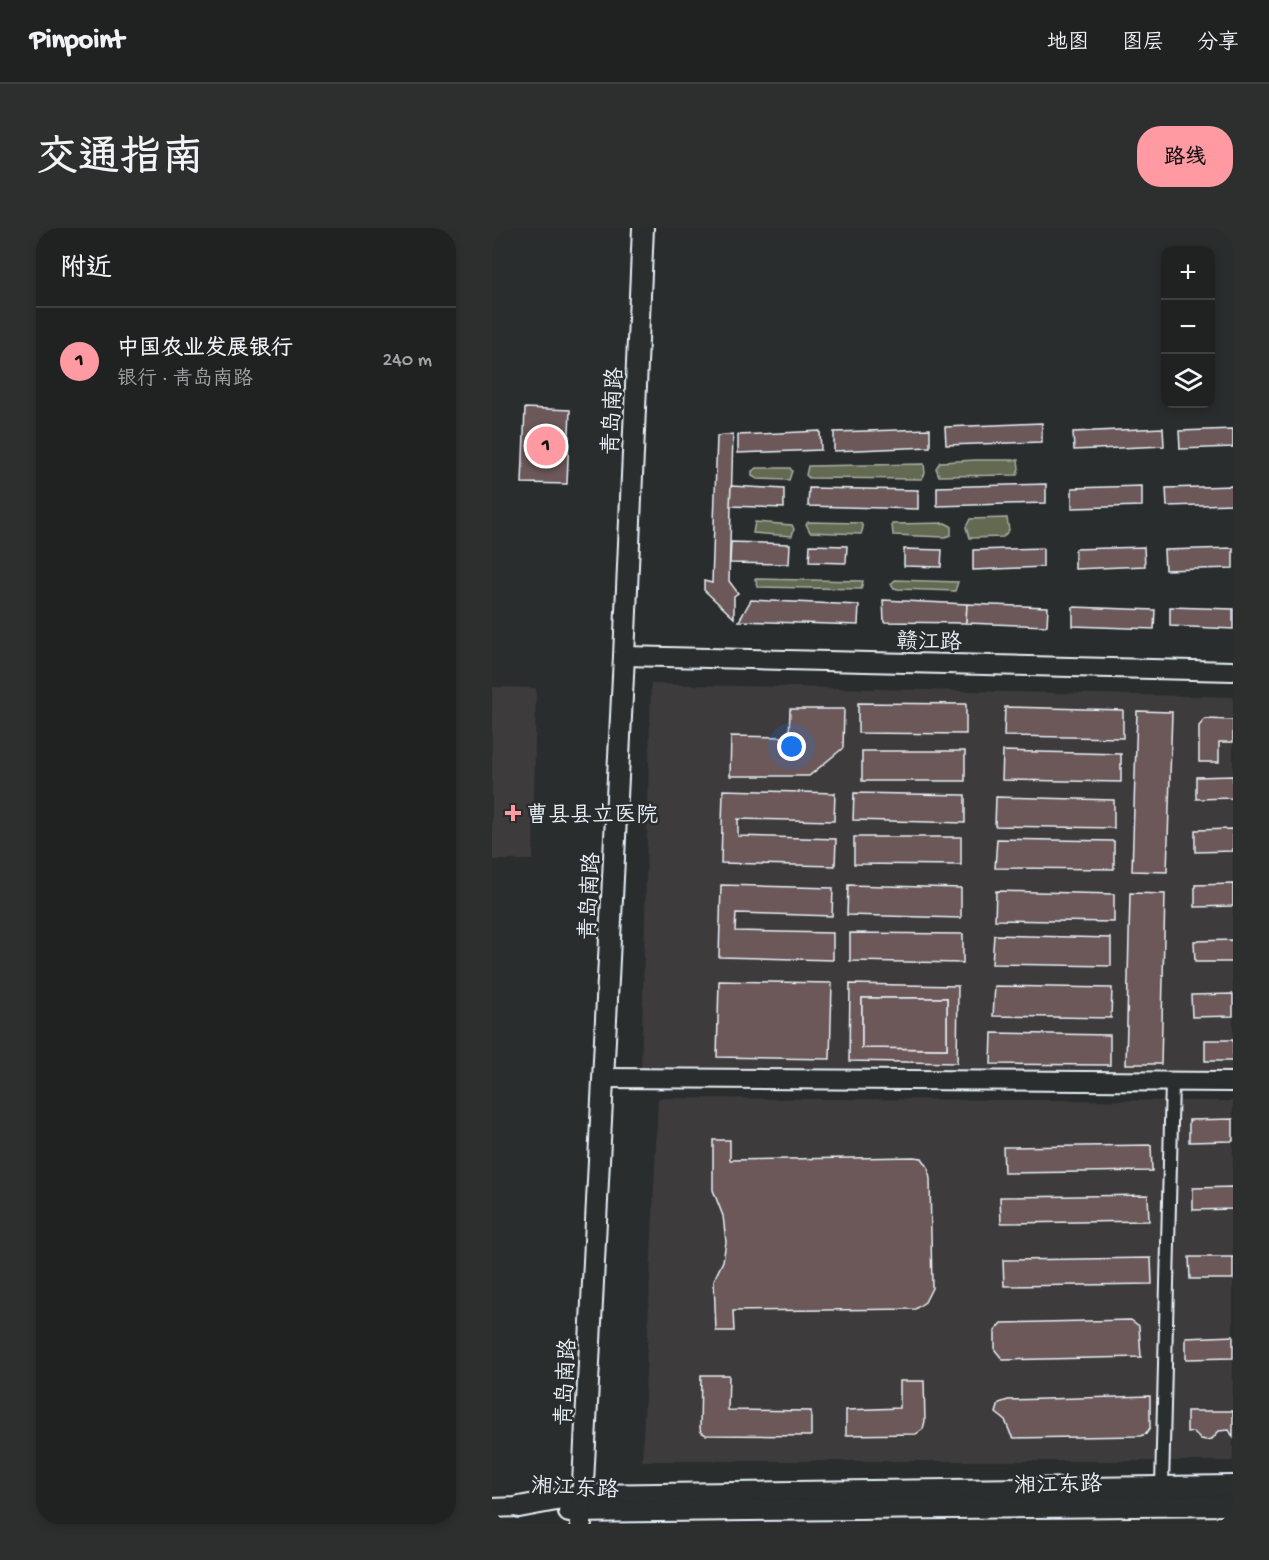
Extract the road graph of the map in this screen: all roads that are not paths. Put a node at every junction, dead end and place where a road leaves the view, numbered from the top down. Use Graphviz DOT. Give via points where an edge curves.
graph roads {
  1 [pos="643,228"];
  2 [pos="624,656"];
  3 [pos="1233,671"];
  4 [pos="603,1078"];
  5 [pos="1172,1082"];
  6 [pos="1233,1082"];
  7 [pos="1162,1486"];
  8 [pos="1233,1486"];
  9 [pos="1233,1505"];
  10 [pos="492,1508"];
  11 [pos="519,1508"];
  12 [pos="582,1511"];
  1 -- 2 [label="main road, 青岛南路"];
  2 -- 3 [label="main road, 赣江路"];
  2 -- 4 [label="main road, 青岛南路"];
  4 -- 5 [label="main road"];
  4 -- 12 [label="main road, 青岛南路"];
  5 -- 6 [label="main road"];
  5 -- 7 [label="street"];
  7 -- 8 [label="main road, 湘江东路"];
  7 -- 12 [label="main road, 湘江东路"];
  9 -- 12 [label="main road, 湘江东路"];
  10 -- 11 [label="main road"];
  11 -- 12 [label="main road, 湘江东路"];
}
